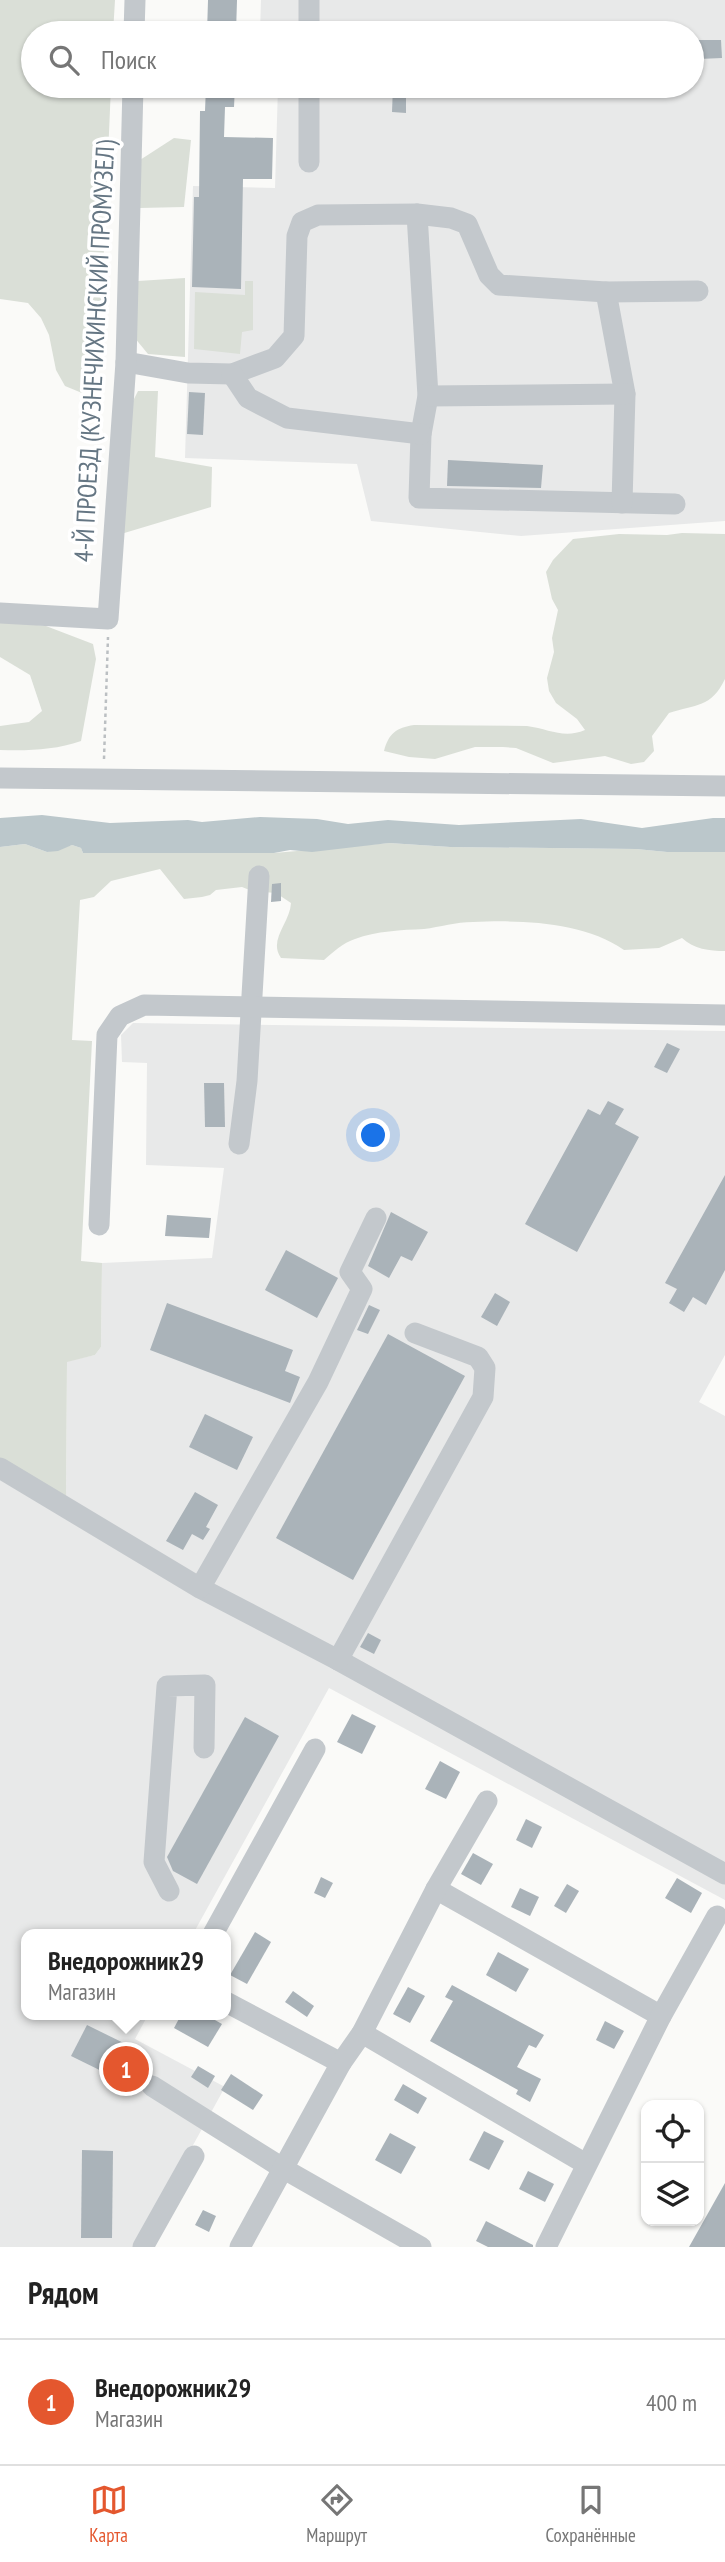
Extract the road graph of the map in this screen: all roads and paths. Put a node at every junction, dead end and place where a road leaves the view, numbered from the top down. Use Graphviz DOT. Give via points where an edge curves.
graph roads {
  1 [pos="135,0"];
  2 [pos="309,0"];
  3 [pos="134,21"];
  4 [pos="309,21"];
  5 [pos="133,98"];
  6 [pos="309,98"];
  7 [pos="309,162"];
  8 [pos="417,214"];
  9 [pos="698,291"];
  10 [pos="606,292"];
  11 [pos="126,362"];
  12 [pos="232,374"];
  13 [pos="625,394"];
  14 [pos="428,396"];
  15 [pos="421,434"];
  16 [pos="622,503"];
  17 [pos="675,504"];
  18 [pos="0,613"];
  19 [pos="108,619"];
  20 [pos="0,778"];
  21 [pos="103,781"];
  22 [pos="725,786"];
  23 [pos="259,876"];
  24 [pos="251,1007"];
  25 [pos="725,1016"];
  26 [pos="239,1144"];
  27 [pos="376,1218"];
  28 [pos="99,1225"];
  29 [pos="415,1333"];
  30 [pos="0,1468"];
  31 [pos="200,1588"];
  32 [pos="338,1660"];
  33 [pos="204,1748"];
  34 [pos="315,1749"];
  35 [pos="487,1801"];
  36 [pos="725,1874"];
  37 [pos="436,1889"];
  38 [pos="169,1891"];
  39 [pos="717,1916"];
  40 [pos="216,1929"];
  41 [pos="231,2004"];
  42 [pos="662,2017"];
  43 [pos="362,2033"];
  44 [pos="341,2063"];
  45 [pos="152,2087"];
  46 [pos="194,2156"];
  47 [pos="586,2164"];
  48 [pos="284,2169"];
  49 [pos="143,2247"];
  50 [pos="240,2247"];
  51 [pos="421,2247"];
  52 [pos="546,2247"];
  1 -- 3 [label="street"];
  2 -- 4 [label="street"];
  5 -- 11 [label="street, 4-Й ПРОЕЗД (КУЗНЕЧИХИНСКИЙ ПРОМУЗЕЛ)"];
  6 -- 7 [label="street"];
  8 -- 10 [label="street" via="467,224 489,275 499,285"];
  8 -- 12 [label="street" via="318,215 302,222 297,236 293,335 275,358"];
  8 -- 14 [label="street"];
  9 -- 10 [label="street"];
  10 -- 13 [label="street"];
  11 -- 12 [label="street" via="188,373"];
  11 -- 19 [label="street, 4-Й ПРОЕЗД (КУЗНЕЧИХИНСКИЙ ПРОМУЗЕЛ)"];
  12 -- 15 [label="street" via="248,398 288,418"];
  13 -- 14 [label="street"];
  13 -- 16 [label="street"];
  14 -- 15 [label="street"];
  15 -- 16 [label="street" via="419,498"];
  16 -- 17 [label="street"];
  18 -- 19 [label="street"];
  19 -- 21 [label="path"];
  20 -- 21 [label="street"];
  21 -- 22 [label="street"];
  23 -- 24 [label="street"];
  24 -- 25 [label="street"];
  24 -- 26 [label="street"];
  24 -- 28 [label="street" via="144,1005 120,1016 107,1035"];
  27 -- 31 [label="street" via="349,1272 362,1289 323,1371"];
  29 -- 32 [label="street" via="478,1357 485,1368 483,1397"];
  30 -- 31 [label="street"];
  31 -- 32 [label="street"];
  32 -- 36 [label="street"];
  33 -- 38 [label="street" via="205,1685 167,1686 154,1862"];
  34 -- 40 [label="street"];
  35 -- 37 [label="street"];
  37 -- 42 [label="street"];
  37 -- 43 [label="street"];
  39 -- 42 [label="street"];
  41 -- 44 [label="street"];
  42 -- 47 [label="street"];
  43 -- 44 [label="street"];
  43 -- 47 [label="street"];
  44 -- 48 [label="street"];
  45 -- 48 [label="street"];
  46 -- 49 [label="street"];
  47 -- 52 [label="street"];
  48 -- 50 [label="street"];
  48 -- 51 [label="street"];
}
